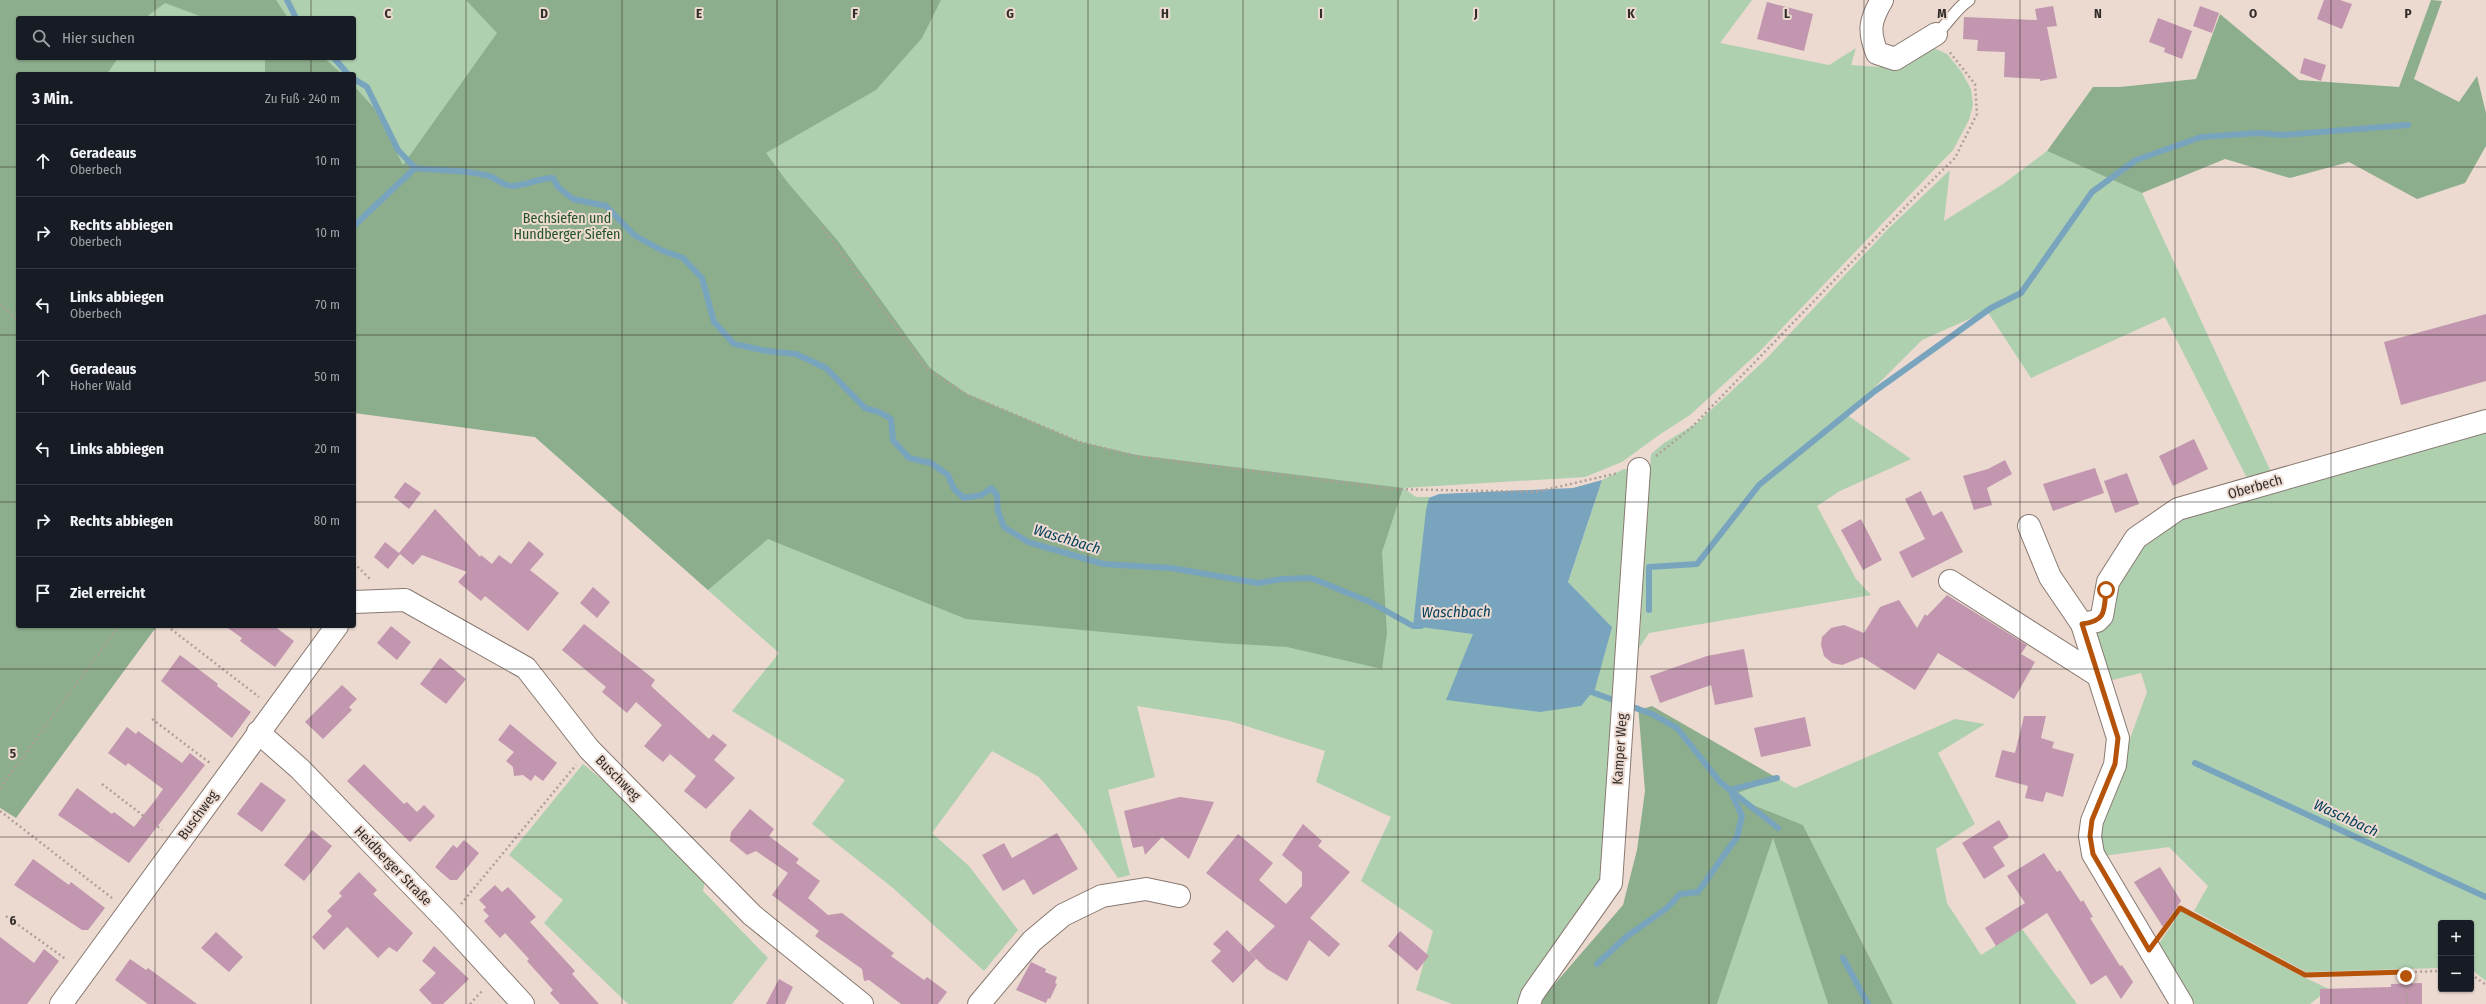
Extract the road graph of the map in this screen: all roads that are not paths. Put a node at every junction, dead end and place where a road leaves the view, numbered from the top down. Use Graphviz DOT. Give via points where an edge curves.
graph roads {
  1 [pos="1882,0"];
  2 [pos="1969,0"];
  3 [pos="1936,34"];
  4 [pos="2486,421"];
  5 [pos="1639,469"];
  6 [pos="2029,526"];
  7 [pos="1950,581"];
  8 [pos="356,602"];
  9 [pos="2082,624"];
  10 [pos="335,628"];
  11 [pos="2097,675"];
  12 [pos="258,732"];
  13 [pos="1179,896"];
  14 [pos="63,1003"];
  15 [pos="523,1004"];
  16 [pos="862,1004"];
  17 [pos="979,1004"];
  18 [pos="1529,1004"];
  19 [pos="2182,1004"];
  1 -- 3 [label="street" via="1871,18 1872,42 1877,53 1895,59"];
  2 -- 3 [label="lane"];
  4 -- 9 [label="street, Oberbech" via="2178,509 2136,538 2108,582 2102,616 2097,621"];
  5 -- 18 [label="street, Kamper Weg" via="1611,883 1532,995"];
  6 -- 9 [label="street" via="2050,577"];
  7 -- 11 [label="street"];
  8 -- 16 [label="street, Buschweg" via="405,600 526,668 589,749 752,914"];
  9 -- 11 [label="street"];
  10 -- 12 [label="street, Buschweg"];
  11 -- 19 [label="street" via="2118,738 2115,764 2092,820 2090,836 2093,854"];
  12 -- 14 [label="street, Buschweg"];
  12 -- 15 [label="street, Heidberger Straße" via="300,769 447,921"];
  13 -- 17 [label="street" via="1146,889 1102,896 1063,915 1032,941"];
}
